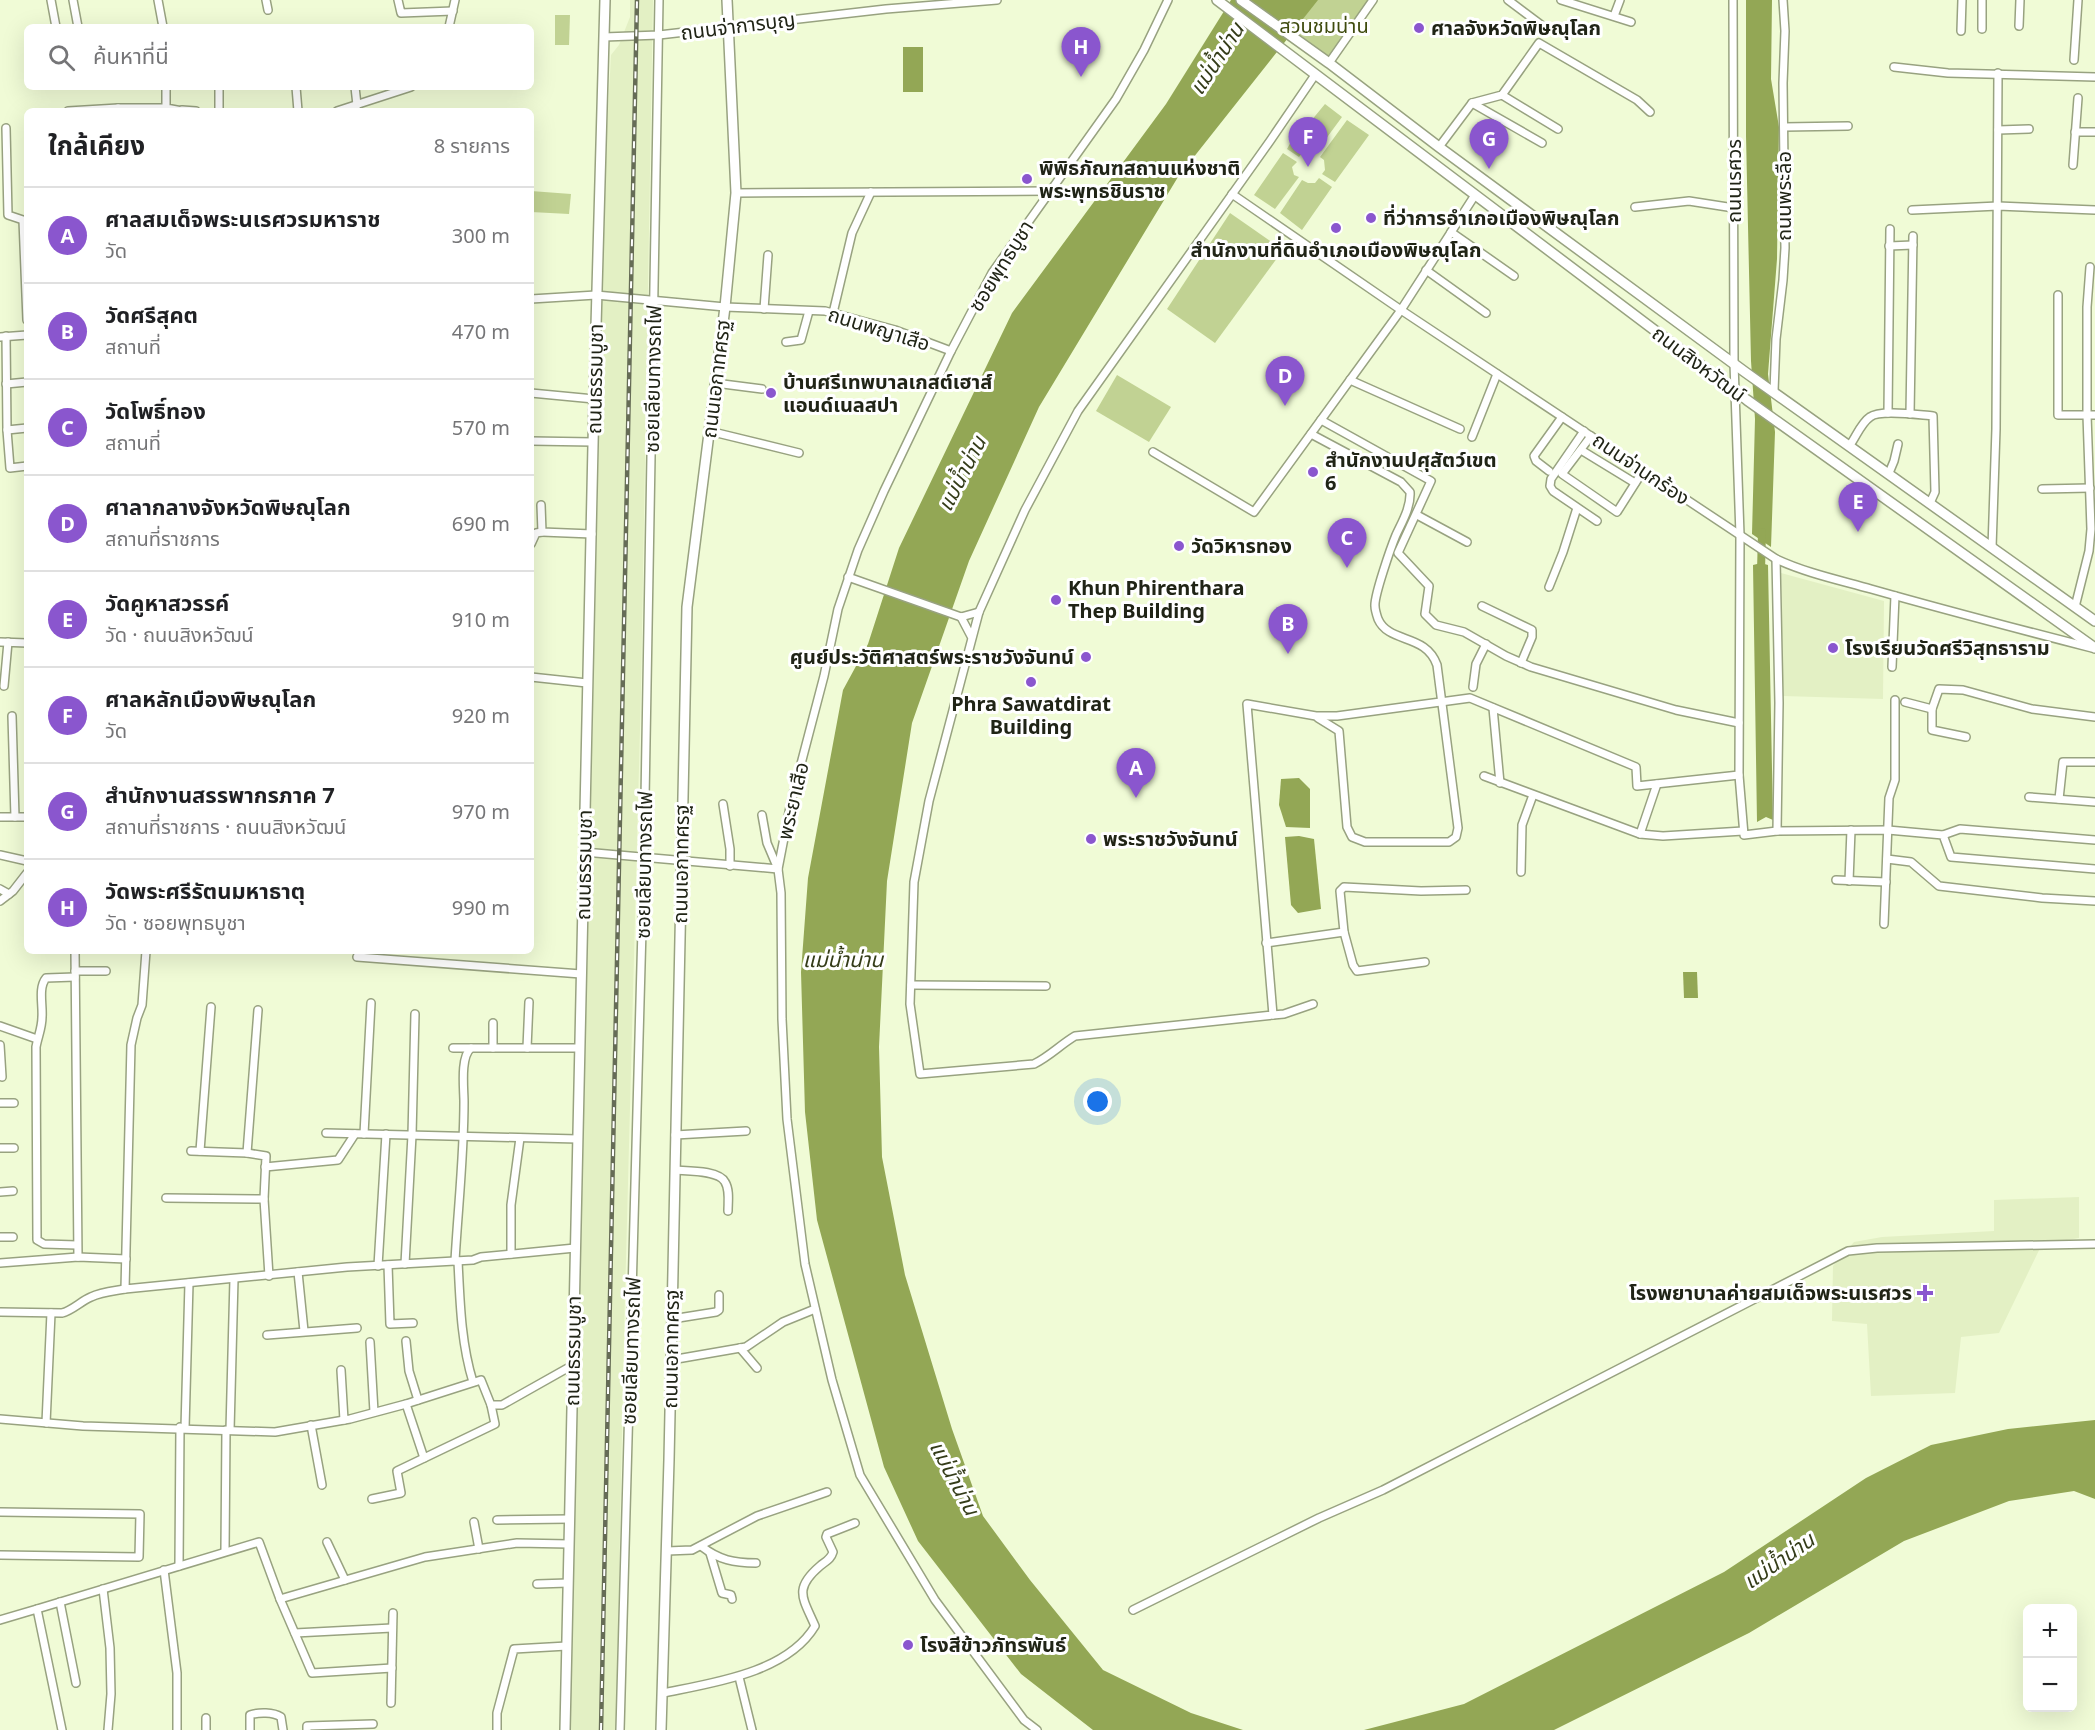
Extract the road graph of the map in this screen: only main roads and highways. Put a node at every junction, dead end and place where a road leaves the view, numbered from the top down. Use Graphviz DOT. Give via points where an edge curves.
graph roads {
  1 [pos="605,0"];
  2 [pos="727,0"];
  3 [pos="1217,0"];
  4 [pos="1241,0"];
  5 [pos="1485,182"];
  6 [pos="1475,195"];
  7 [pos="2095,621"];
  8 [pos="2095,648"];
  9 [pos="565,1730"];
  10 [pos="661,1730"];
  1 -- 9 [label="main road, ถนนธรรมบูชา"];
  2 -- 10 [label="main road, ถนนเอกาทศรฐ" via="736,193 687,607"];
  3 -- 6 [label="main road, ถนนสิงหวัฒน์"];
  4 -- 5 [label="main road, ถนนสิงหวัฒน์"];
  5 -- 6 [label="main road"];
  5 -- 7 [label="main road, ถนนสิงหวัฒน์"];
  6 -- 8 [label="main road, ถนนสิงหวัฒน์" via="1736,392"];
}
